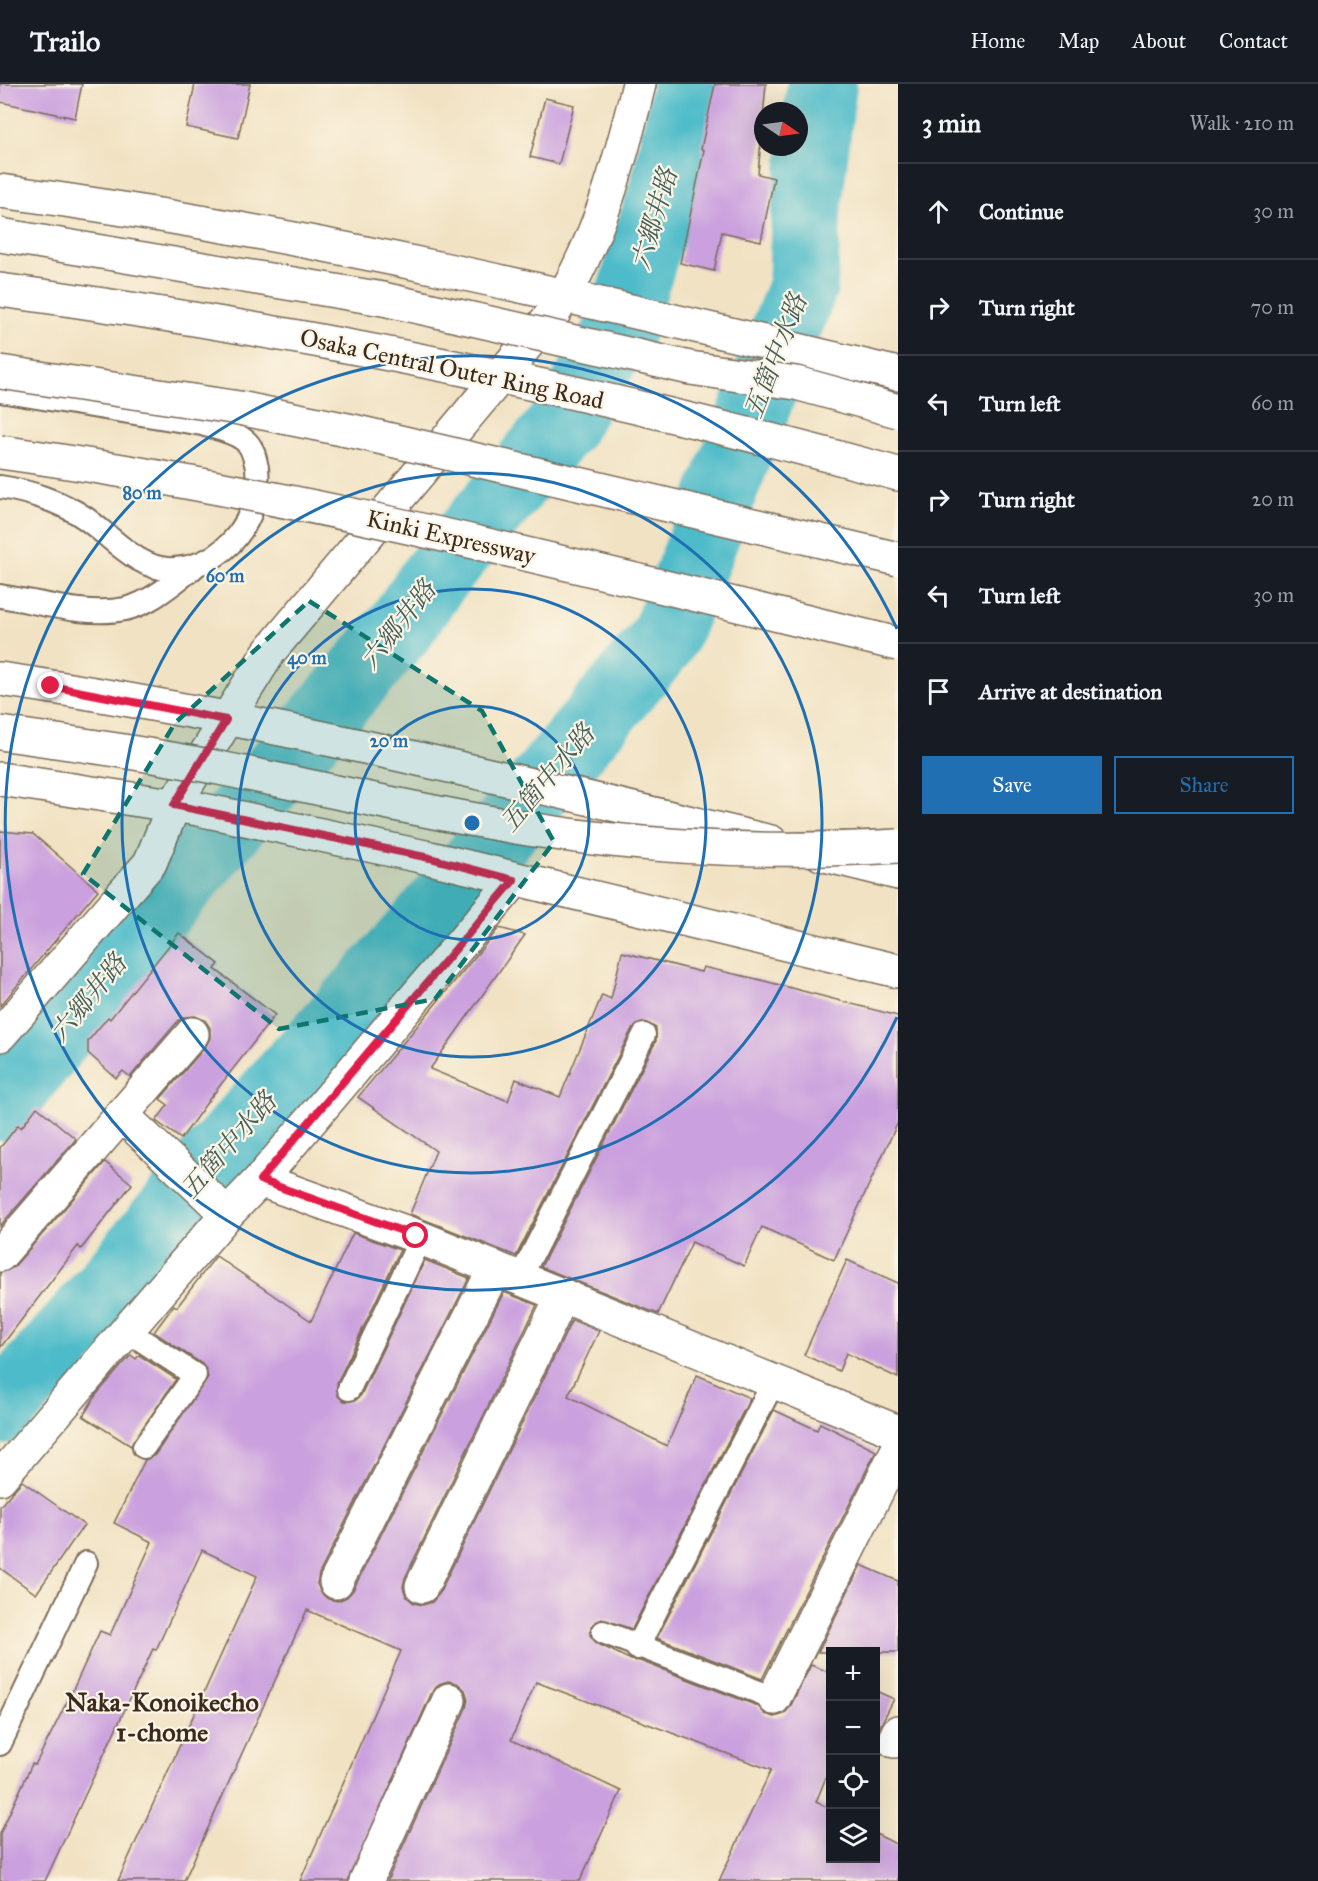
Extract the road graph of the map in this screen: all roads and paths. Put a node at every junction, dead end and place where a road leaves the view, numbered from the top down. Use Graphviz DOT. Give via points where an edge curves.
graph roads {
  1 [pos="639,84"];
  2 [pos="0,191"];
  3 [pos="0,235"];
  4 [pos="0,290"];
  5 [pos="580,299"];
  6 [pos="0,372"];
  7 [pos="898,374"];
  8 [pos="499,376"];
  9 [pos="0,391"];
  10 [pos="898,411"];
  11 [pos="0,452"];
  12 [pos="898,474"];
  13 [pos="0,487"];
  14 [pos="898,559"];
  15 [pos="194,567"];
  16 [pos="0,596"];
  17 [pos="898,644"];
  18 [pos="0,679"];
  19 [pos="226,720"];
  20 [pos="0,733"];
  21 [pos="0,779"];
  22 [pos="186,807"];
  23 [pos="898,846"];
  24 [pos="898,873"];
  25 [pos="511,879"];
  26 [pos="898,971"];
  27 [pos="192,1034"];
  28 [pos="0,1035"];
  29 [pos="644,1035"];
  30 [pos="122,1115"];
  31 [pos="260,1180"];
  32 [pos="218,1206"];
  33 [pos="421,1238"];
  34 [pos="0,1255"];
  35 [pos="508,1273"];
  36 [pos="563,1295"];
  37 [pos="126,1330"];
  38 [pos="774,1381"];
  39 [pos="349,1389"];
  40 [pos="898,1432"];
  41 [pos="144,1447"];
  42 [pos="898,1449"];
  43 [pos="0,1478"];
  44 [pos="86,1563"];
  45 [pos="336,1582"];
  46 [pos="422,1586"];
  47 [pos="603,1632"];
  48 [pos="637,1647"];
  49 [pos="774,1698"];
  50 [pos="449,1700"];
  51 [pos="0,1744"];
  52 [pos="366,1881"];
  1 -- 5 [label="main road"];
  2 -- 5 [label="main road" via="211,222"];
  3 -- 10 [label="main road, bridge" via="383,299 690,368 796,383"];
  4 -- 8 [label="main road, Osaka Central Outer Ring Road" via="240,325"];
  5 -- 7 [label="main road"];
  5 -- 8 [label="main road" via="555,311"];
  6 -- 14 [label="main road, bridge" via="239,408 357,432"];
  8 -- 12 [label="main road, Osaka Central Outer Ring Road"];
  8 -- 19 [label="main road" via="269,652"];
  9 -- 15 [label="lane" via="201,424 246,441 255,457 257,474 252,510 244,528 226,548"];
  11 -- 17 [label="main road, Kinki Expressway, bridge" via="224,487 351,513"];
  13 -- 15 [label="lane" via="65,507 156,568"];
  15 -- 16 [label="lane" via="158,594 126,609 97,611"];
  18 -- 19 [label="main road"];
  19 -- 22 [label="main road"];
  19 -- 24 [label="main road" via="500,777"];
  20 -- 23 [label="main road, bridge" via="127,752 459,817 603,839 744,848"];
  21 -- 22 [label="main road"];
  22 -- 25 [label="main road"];
  22 -- 28 [label="main road" via="150,863"];
  25 -- 26 [label="main road"];
  25 -- 31 [label="main road"];
  27 -- 30 [label="main road"];
  29 -- 35 [label="lane"];
  30 -- 32 [label="main road"];
  30 -- 34 [label="main road"];
  31 -- 32 [label="main road"];
  31 -- 33 [label="main road"];
  32 -- 37 [label="main road"];
  33 -- 35 [label="main road"];
  33 -- 39 [label="lane"];
  35 -- 36 [label="main road"];
  35 -- 45 [label="main road"];
  36 -- 38 [label="main road"];
  36 -- 46 [label="main road"];
  37 -- 41 [label="lane" via="195,1375"];
  37 -- 43 [label="main road"];
  38 -- 40 [label="main road"];
  38 -- 48 [label="lane"];
  42 -- 49 [label="main road"];
  44 -- 51 [label="lane"];
  47 -- 48 [label="lane"];
  48 -- 49 [label="lane"];
  50 -- 52 [label="main road"];
}
